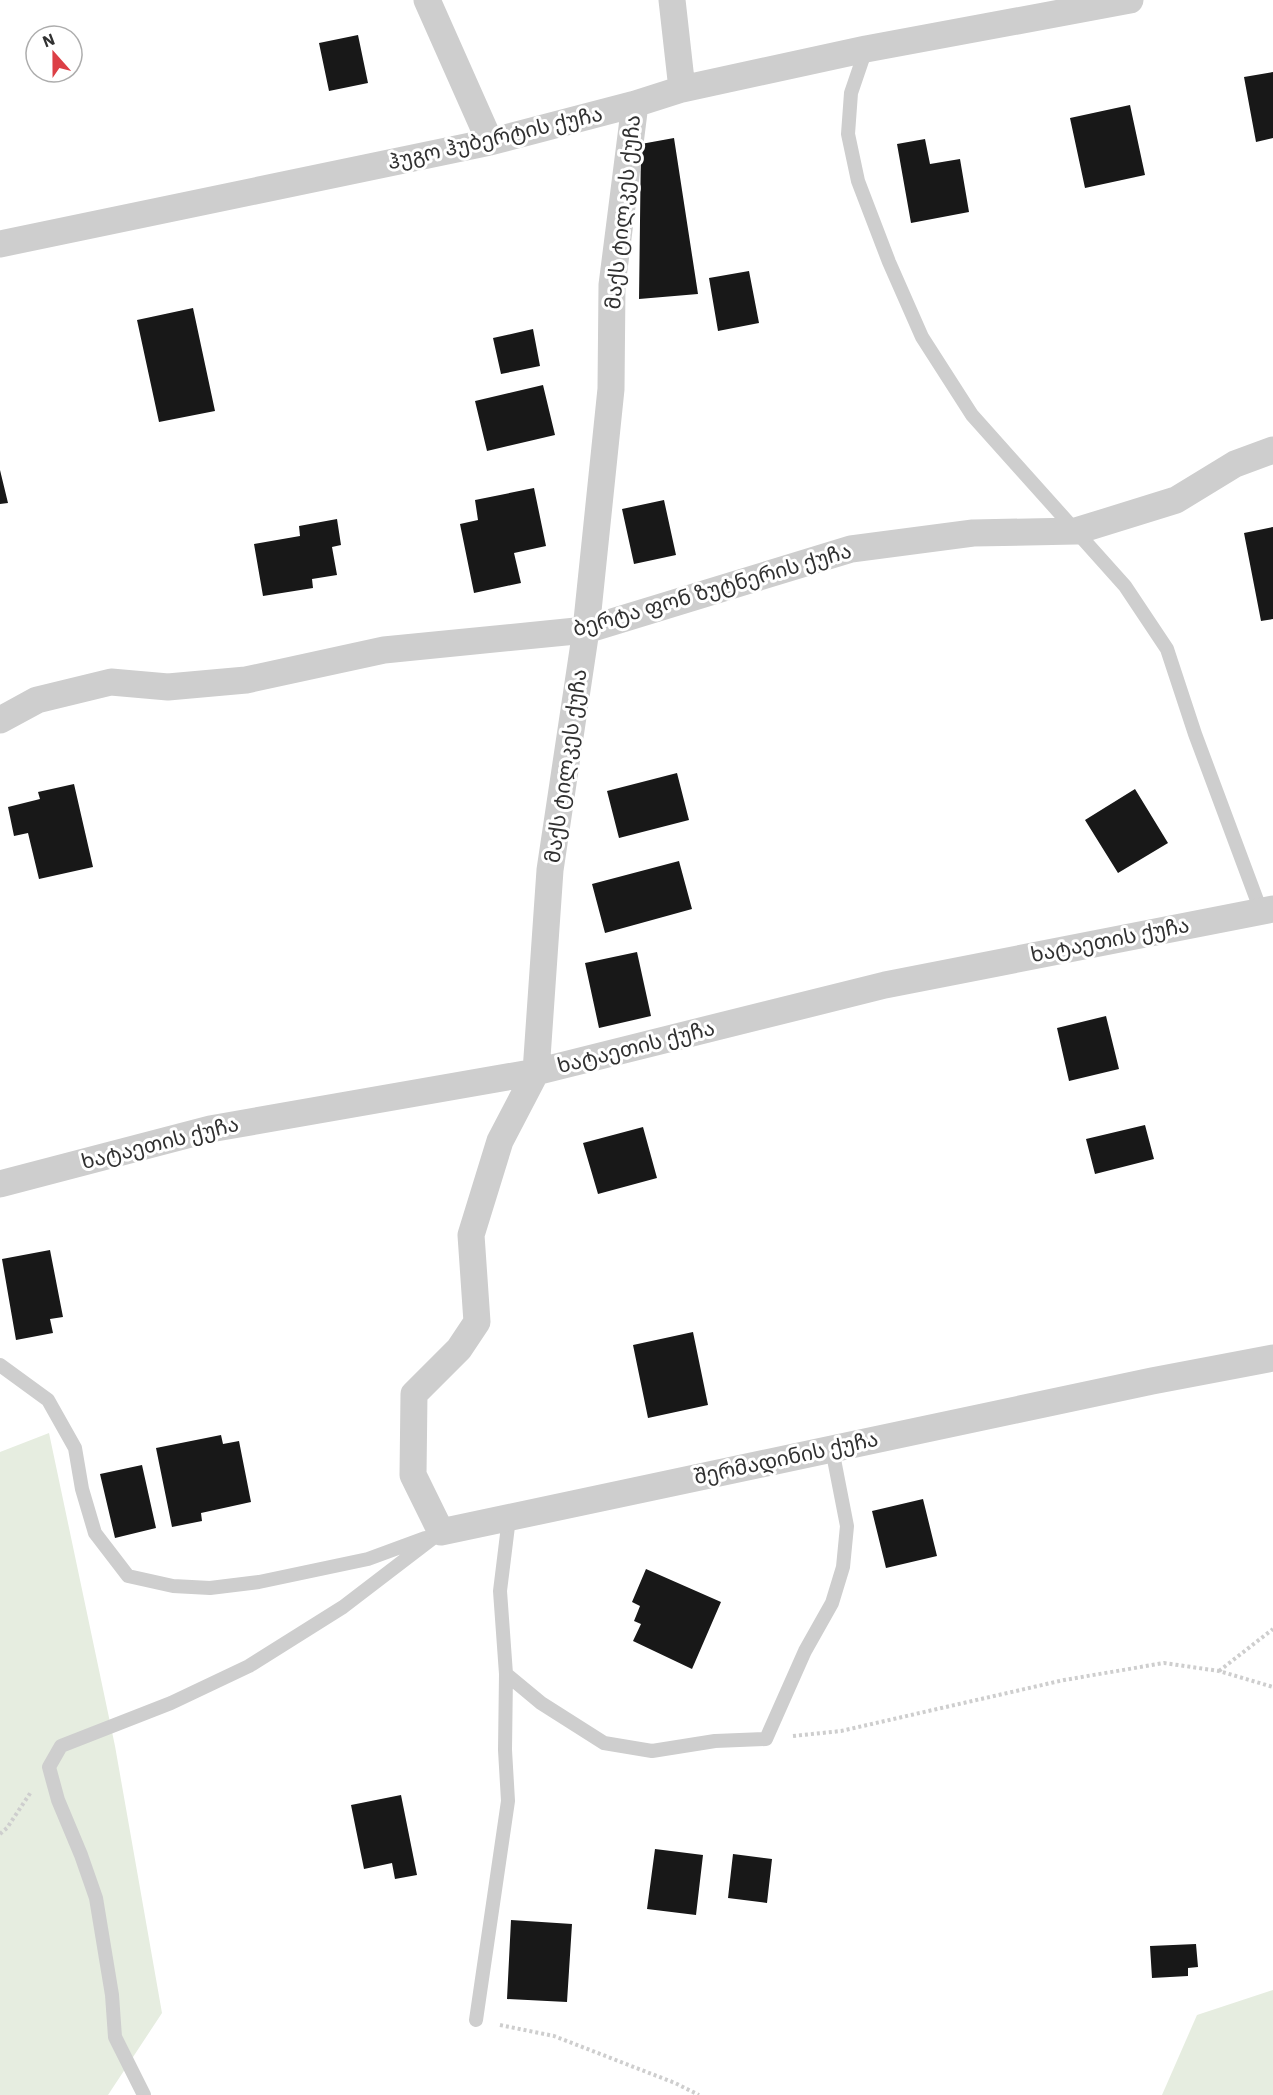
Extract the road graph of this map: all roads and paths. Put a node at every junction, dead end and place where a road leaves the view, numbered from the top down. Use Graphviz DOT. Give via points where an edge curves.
graph roads {
  1 [pos="427,0"];
  2 [pos="672,0"];
  3 [pos="1130,0"];
  4 [pos="866,49"];
  5 [pos="682,89"];
  6 [pos="635,104"];
  7 [pos="490,142"];
  8 [pos="0,244"];
  9 [pos="1273,450"];
  10 [pos="1076,531"];
  11 [pos="586,630"];
  12 [pos="0,720"];
  13 [pos="1267,910"];
  14 [pos="536,1072"];
  15 [pos="0,1184"];
  16 [pos="1273,1358"];
  17 [pos="0,1365"];
  18 [pos="832,1449"];
  19 [pos="509,1518"];
  20 [pos="441,1532"];
  21 [pos="1273,1629"];
  22 [pos="1219,1671"];
  23 [pos="506,1674"];
  24 [pos="1273,1687"];
  25 [pos="766,1739"];
  26 [pos="49,1767"];
  27 [pos="0,1834"];
  28 [pos="476,2020"];
  29 [pos="144,2095"];
  30 [pos="699,2095"];
  1 -- 7 [label="street"];
  2 -- 5 [label="street"];
  3 -- 4 [label="street, ჰუგო ჰუბერტის ქუჩა"];
  4 -- 5 [label="street, ჰუგო ჰუბერტის ქუჩა"];
  4 -- 10 [label="lane" via="851,93 848,134 858,181 888,261 922,337 972,415"];
  5 -- 6 [label="street, ჰუგო ჰუბერტის ქუჩა"];
  6 -- 7 [label="street, ჰუგო ჰუბერტის ქუჩა"];
  6 -- 11 [label="street, მაქს ტილკეს ქუჩა" via="612,285 611,388"];
  7 -- 8 [label="street, ჰუგო ჰუბერტის ქუჩა"];
  9 -- 10 [label="street, ბერტა ფონ ზუტნერის ქუჩა" via="1235,464 1176,500"];
  10 -- 11 [label="street, ბერტა ფონ ზუტნერის ქუჩა" via="973,533 851,549"];
  10 -- 13 [label="lane" via="1125,586 1167,649 1195,734"];
  11 -- 12 [label="street, ბერტა ფონ ზუტნერის ქუჩა" via="384,650 246,680 168,687 111,682 37,700"];
  11 -- 14 [label="street, მაქს ტილკეს ქუჩა" via="550,870"];
  13 -- 14 [label="street, ხატაეთის ქუჩა" via="885,985"];
  14 -- 15 [label="street, ხატაეთის ქუჩა" via="210,1129"];
  14 -- 20 [label="street, მაქს ტილკეს ქუჩა" via="500,1141 471,1235 477,1322 459,1349 414,1394 413,1475"];
  16 -- 18 [label="street, შერმადინის ქუჩა"];
  17 -- 20 [label="lane" via="48,1400 75,1448 95,1533 128,1576 173,1586 210,1588 259,1582 368,1559"];
  18 -- 19 [label="street, შერმადინის ქუჩა"];
  18 -- 25 [label="lane" via="847,1526 843,1567 832,1603 805,1651"];
  19 -- 20 [label="street, შერმადინის ქუჩა"];
  19 -- 23 [label="lane" via="500,1591"];
  20 -- 26 [label="lane" via="343,1607 249,1666 171,1703 61,1746"];
  21 -- 22 [label="path"];
  22 -- 24 [label="path"];
  22 -- 25 [label="path" via="1153,1665 1064,1680 841,1731"];
  23 -- 25 [label="lane" via="604,1743 652,1751"];
  23 -- 28 [label="lane" via="508,1802"];
  26 -- 27 [label="path"];
  26 -- 29 [label="lane" via="96,1898 115,2037"];
  28 -- 30 [label="path" via="554,2036"];
}
